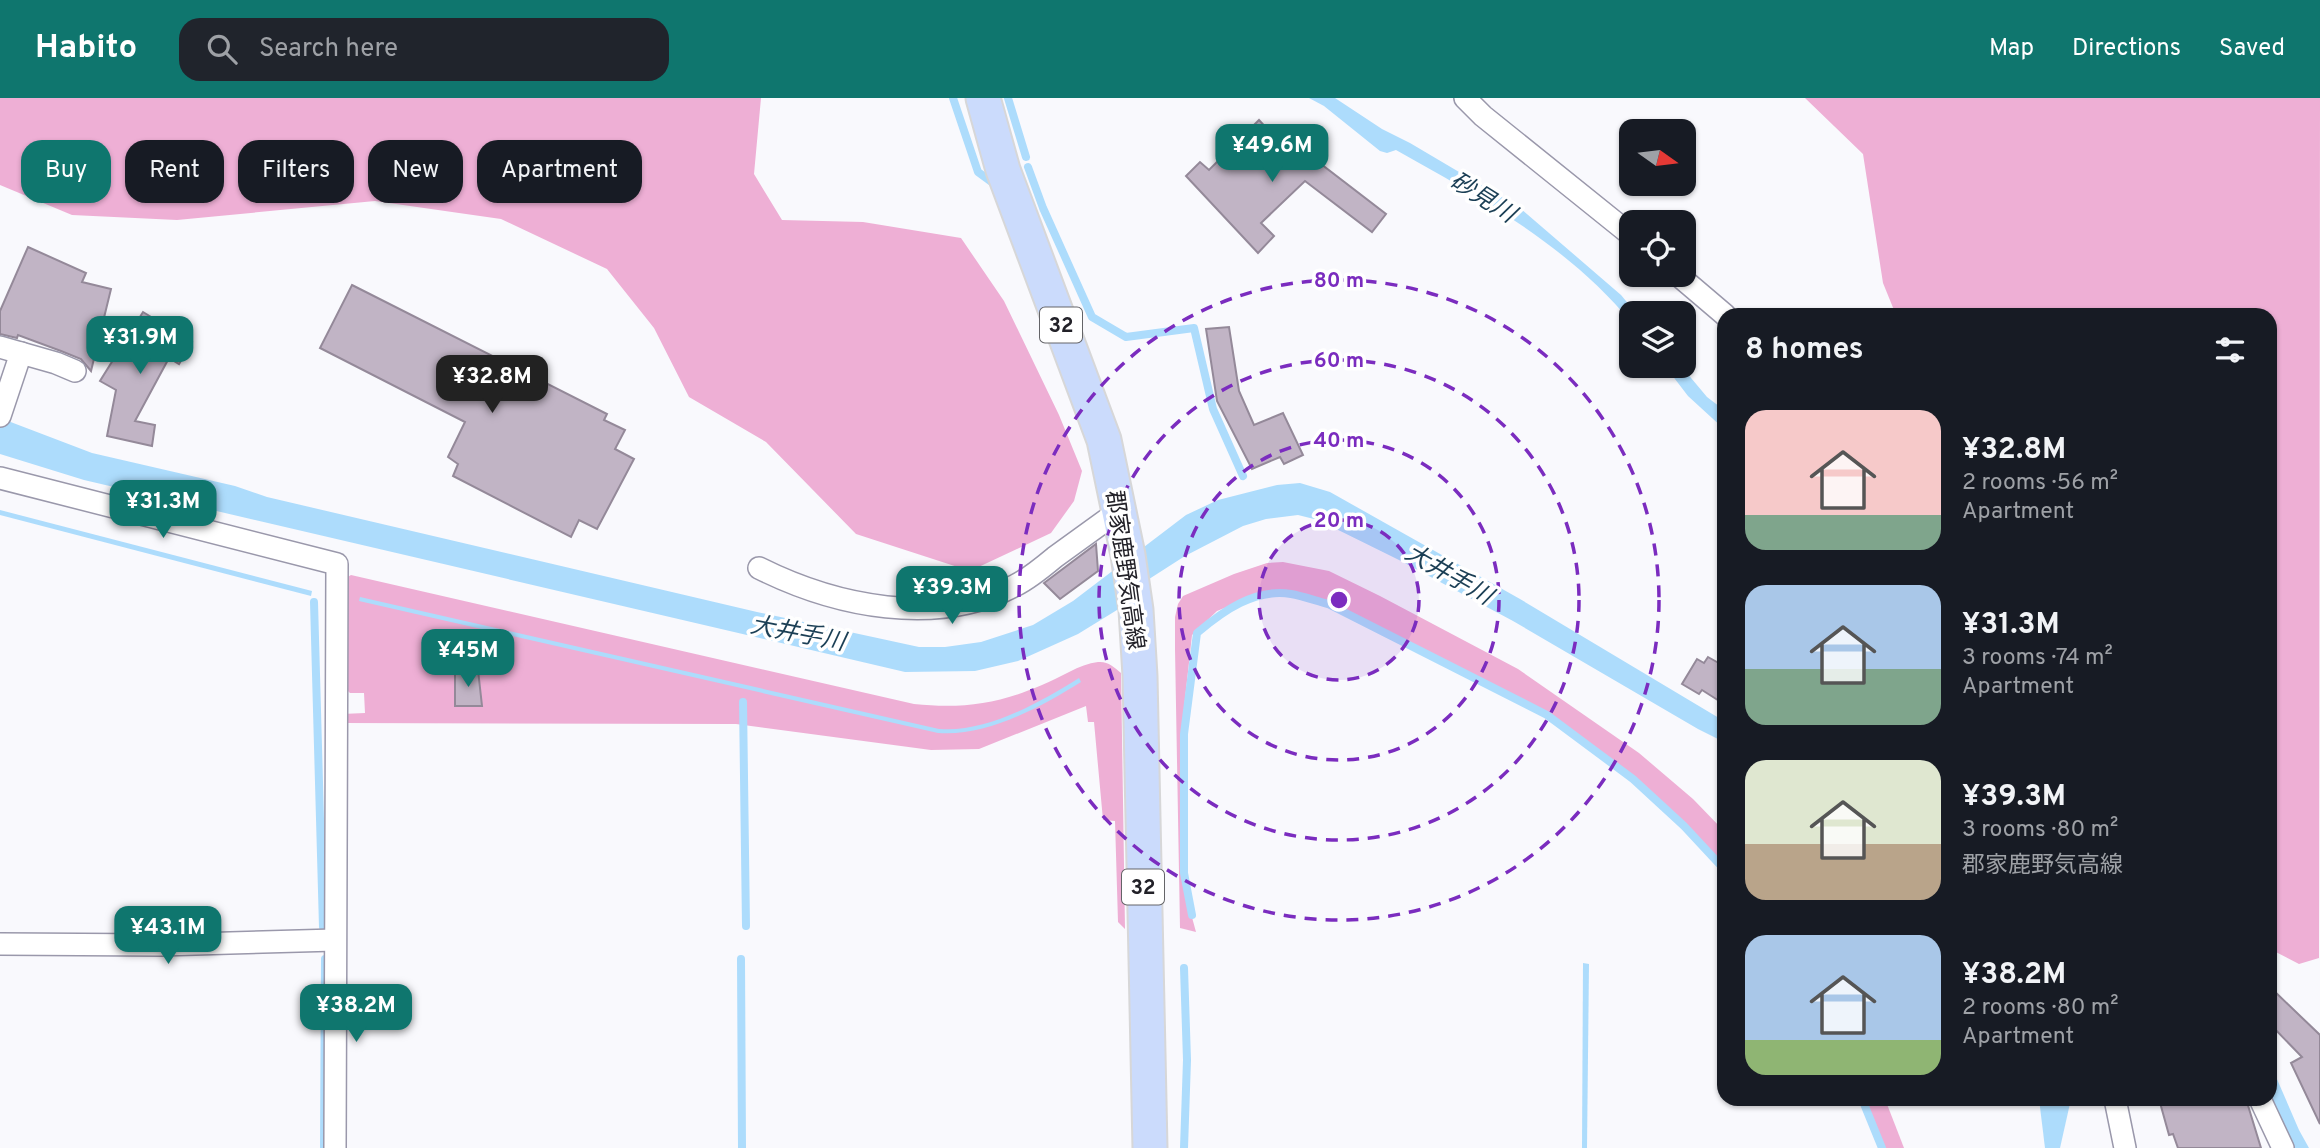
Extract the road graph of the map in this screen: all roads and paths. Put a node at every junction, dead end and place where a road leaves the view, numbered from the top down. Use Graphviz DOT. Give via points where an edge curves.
graph roads {
  1 [pos="983,98"];
  2 [pos="1465,98"];
  3 [pos="1619,224"];
  4 [pos="1692,287"];
  5 [pos="1717,308"];
  6 [pos="0,347"];
  7 [pos="21,353"];
  8 [pos="75,371"];
  9 [pos="0,416"];
  10 [pos="0,478"];
  11 [pos="1120,510"];
  12 [pos="759,568"];
  13 [pos="335,940"];
  14 [pos="0,944"];
  15 [pos="2116,1106"];
  16 [pos="2263,1106"];
  17 [pos="335,1148"];
  18 [pos="1150,1148"];
  19 [pos="2125,1148"];
  20 [pos="2283,1148"];
  1 -- 11 [label="main road, 郡家鹿野気高線 / 32" via="1003,170 1104,440"];
  2 -- 3 [label="street"];
  4 -- 5 [label="street"];
  6 -- 7 [label="street"];
  7 -- 8 [label="street"];
  7 -- 9 [label="street"];
  10 -- 13 [label="street" via="337,564"];
  11 -- 12 [label="street" via="1018,584 995,595 939,607 901,608 824,594"];
  11 -- 18 [label="main road, 郡家鹿野気高線 / 32" via="1136,610 1140,676"];
  13 -- 14 [label="street"];
  13 -- 17 [label="street"];
  15 -- 19 [label="street"];
  16 -- 20 [label="street"];
}
